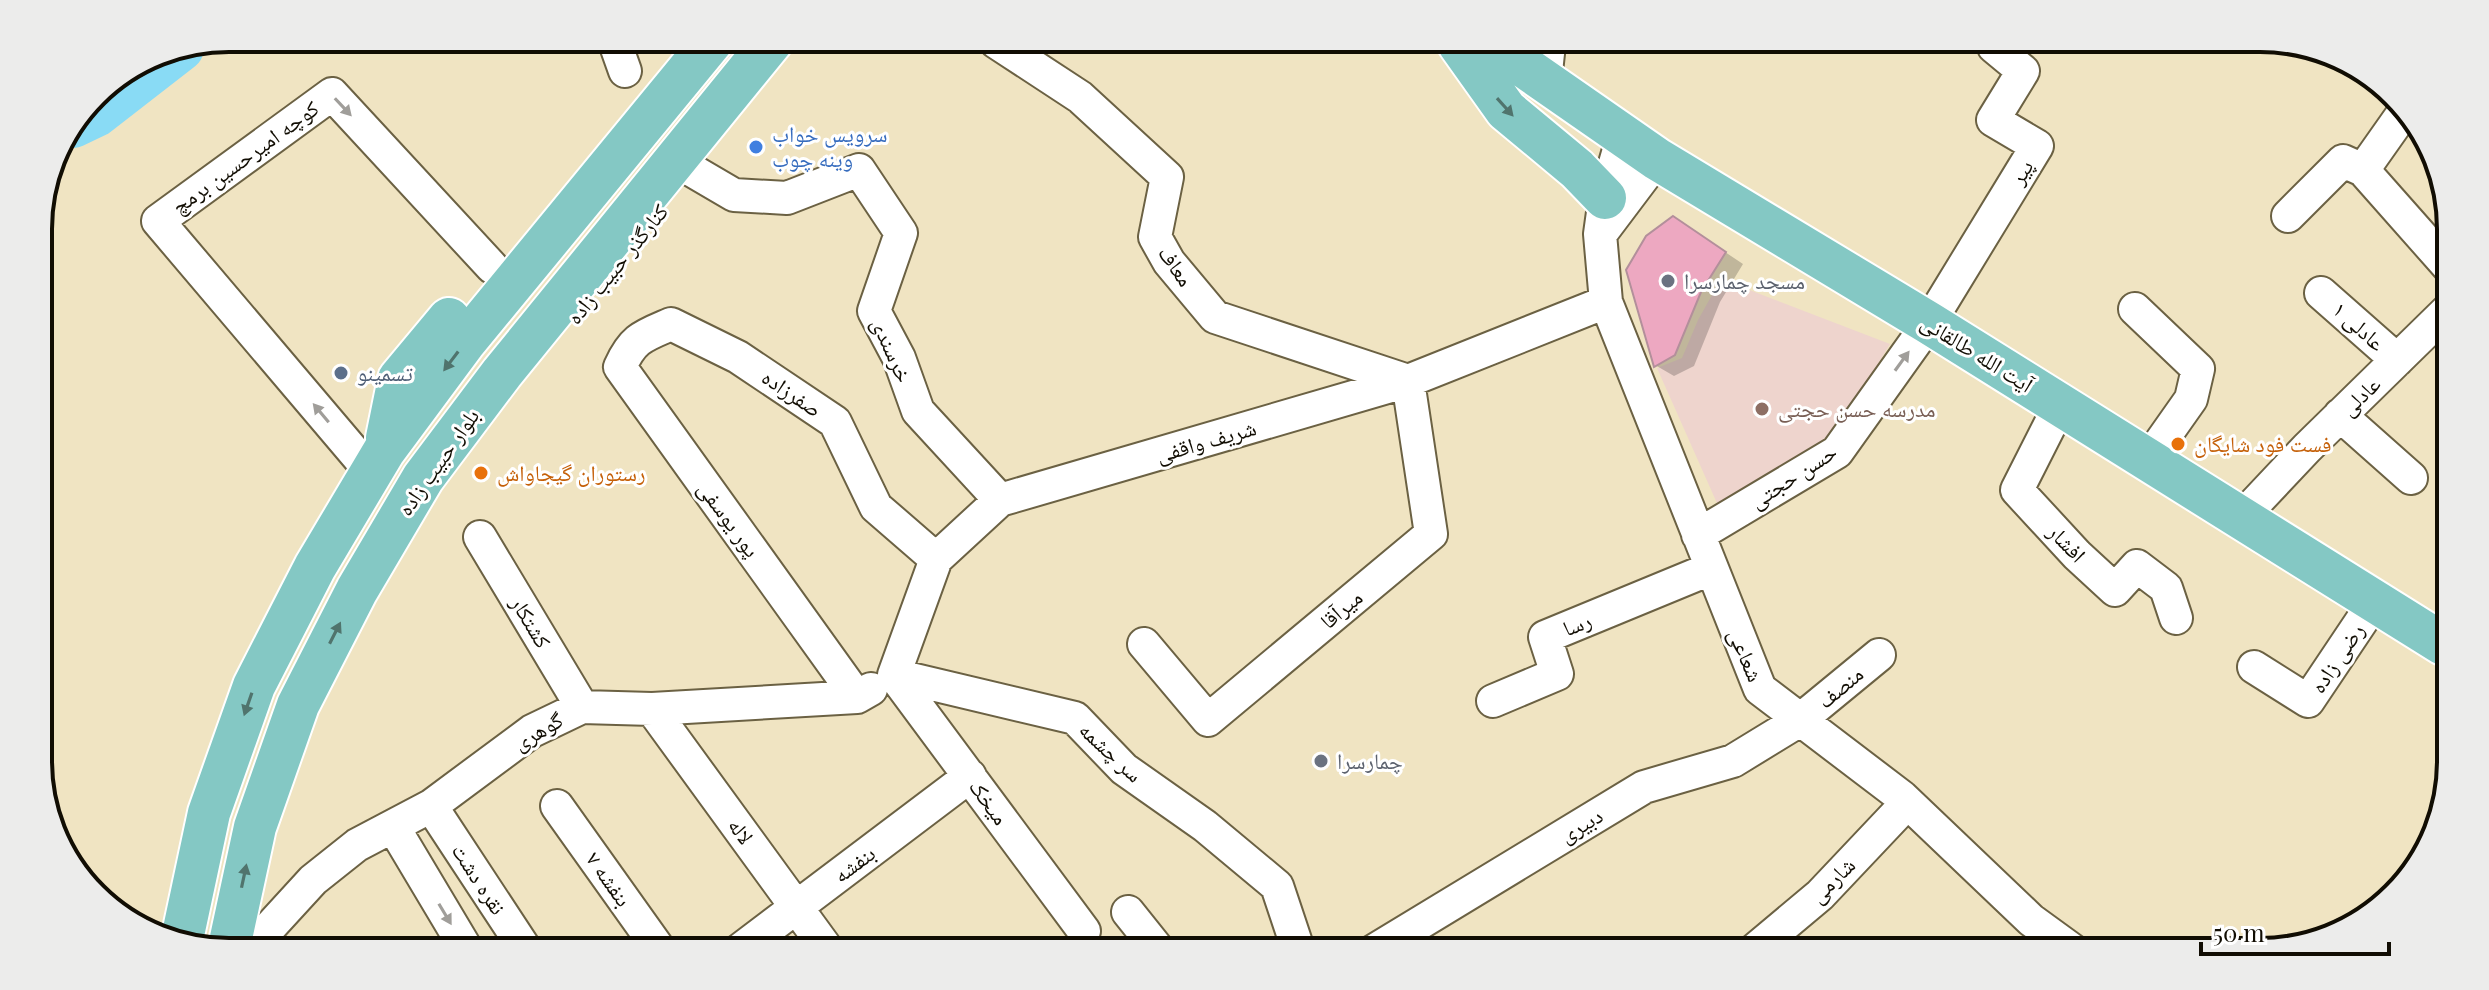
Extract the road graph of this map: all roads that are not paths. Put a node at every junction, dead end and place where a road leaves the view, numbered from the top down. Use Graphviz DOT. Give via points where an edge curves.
graph roads {
  1 [pos="618,52"];
  2 [pos="668,52"];
  3 [pos="703,52"];
  4 [pos="763,52"];
  5 [pos="791,52"];
  6 [pos="1011,52"];
  7 [pos="1465,52"];
  8 [pos="2000,52"];
  9 [pos="1518,55"];
  10 [pos="625,71"];
  11 [pos="2399,119"];
  12 [pos="1623,136"];
  13 [pos="1657,159"];
  14 [pos="2363,170"];
  15 [pos="693,171"];
  16 [pos="1603,216"];
  17 [pos="2288,216"];
  18 [pos="2437,254"];
  19 [pos="492,267"];
  20 [pos="2321,293"];
  21 [pos="1606,302"];
  22 [pos="2135,309"];
  23 [pos="1929,323"];
  24 [pos="2437,326"];
  25 [pos="636,338"];
  26 [pos="2397,360"];
  27 [pos="1408,381"];
  28 [pos="2060,405"];
  29 [pos="2340,415"];
  30 [pos="2148,460"];
  31 [pos="377,462"];
  32 [pos="423,478"];
  33 [pos="2411,478"];
  34 [pos="1000,500"];
  35 [pos="2241,518"];
  36 [pos="1698,535"];
  37 [pos="480,537"];
  38 [pos="936,559"];
  39 [pos="1710,569"];
  40 [pos="2375,601"];
  41 [pos="2176,618"];
  42 [pos="2437,640"];
  43 [pos="1144,644"];
  44 [pos="1879,655"];
  45 [pos="2254,667"];
  46 [pos="894,675"];
  47 [pos="857,697"];
  48 [pos="1493,701"];
  49 [pos="582,707"];
  50 [pos="652,709"];
  51 [pos="1800,720"];
  52 [pos="970,776"];
  53 [pos="1907,803"];
  54 [pos="431,806"];
  55 [pos="557,806"];
  56 [pos="394,828"];
  57 [pos="456,844"];
  58 [pos="417,867"];
  59 [pos="797,907"];
  60 [pos="1128,912"];
  61 [pos="1084,931"];
  62 [pos="184,932"];
  63 [pos="231,938"];
  64 [pos="260,938"];
  65 [pos="460,938"];
  66 [pos="518,938"];
  67 [pos="651,938"];
  68 [pos="756,938"];
  69 [pos="819,938"];
  70 [pos="1149,938"];
  71 [pos="1294,938"];
  72 [pos="1395,938"];
  73 [pos="1769,938"];
  74 [pos="2056,938"];
  1 -- 10 [label="street"];
  2 -- 19 [label="main road"];
  3 -- 31 [label="main road, one-way" via="464,343"];
  4 -- 32 [label="main road, بلوار حبیب زاده"];
  5 -- 15 [label="main road, کنارگذر حبیب زاده"];
  6 -- 27 [label="street, معاف" via="1080,97 1167,177 1155,237 1215,317"];
  7 -- 16 [label="main road, one-way" via="1506,110 1577,169"];
  8 -- 23 [label="street, پیر" via="2023,71 1993,120 2037,146"];
  9 -- 12 [label="main road, آیت الله طالقانی"];
  11 -- 14 [label="street"];
  12 -- 13 [label="main road, آیت الله طالقانی"];
  12 -- 16 [label="street"];
  13 -- 16 [label="street"];
  13 -- 23 [label="main road, آیت الله طالقانی"];
  14 -- 17 [label="street" via="2343,161"];
  14 -- 18 [label="street"];
  15 -- 32 [label="main road, کنارگذر حبیب زاده" via="522,381"];
  15 -- 34 [label="street, خرسندی" via="734,195 787,198 859,170 901,233 874,311 918,411"];
  16 -- 21 [label="street, شعاعی"];
  19 -- 31 [label="main road" via="399,379"];
  31 -- 19 [label="street, کوچه امیرحسین برمچ, one-way" via="158,221 332,94"];
  20 -- 26 [label="street, عادلی ۱"];
  21 -- 27 [label="street, شریف واقفی"];
  21 -- 36 [label="street, شعاعی"];
  22 -- 30 [label="street" via="2198,369 2191,399"];
  23 -- 28 [label="main road, آیت الله طالقانی"];
  36 -- 23 [label="street, حسن حجتی, one-way" via="1837,452"];
  24 -- 26 [label="street, عادلی"];
  25 -- 38 [label="street, صفرزاده" via="671,324 738,357 835,422 876,507"];
  25 -- 47 [label="street, پور یوسفی" via="620,367"];
  26 -- 29 [label="street, عادلی"];
  27 -- 34 [label="street, شریف واقفی"];
  27 -- 43 [label="street, میرآقا" via="1431,534 1208,720"];
  28 -- 30 [label="main road, آیت الله طالقانی"];
  28 -- 41 [label="street, افشار" via="2017,490 2115,590 2137,566 2166,588"];
  29 -- 33 [label="street"];
  29 -- 35 [label="street, عادلی"];
  30 -- 35 [label="main road, آیت الله طالقانی"];
  31 -- 62 [label="main road, one-way" via="254,686 209,813"];
  63 -- 32 [label="main road, بلوار حبیب زاده, one-way" via="255,827 298,705"];
  34 -- 38 [label="street, شریف واقفی"];
  35 -- 40 [label="main road, آیت الله طالقانی"];
  36 -- 39 [label="street, شعاعی"];
  37 -- 49 [label="street, کشتکار"];
  38 -- 46 [label="street, شریف واقفی"];
  39 -- 48 [label="street, رسا" via="1545,637 1557,674"];
  39 -- 51 [label="street, شعاعی" via="1760,689"];
  40 -- 42 [label="main road, آیت الله طالقانی"];
  40 -- 45 [label="street, رضی زاده" via="2308,701"];
  44 -- 51 [label="street, منصف"];
  46 -- 47 [label="street, گوهری"];
  46 -- 52 [label="street, میخک"];
  46 -- 71 [label="street, سر چشمه" via="1075,718 1124,769 1277,886"];
  47 -- 50 [label="street, گوهری"];
  49 -- 50 [label="street, گوهری"];
  49 -- 54 [label="street, گوهری" via="532,731"];
  50 -- 59 [label="street, لاله"];
  51 -- 53 [label="street, شعاعی"];
  51 -- 72 [label="street, دبیری" via="1733,761 1644,787"];
  52 -- 59 [label="street, بنفشه"];
  52 -- 61 [label="street, میخک"];
  53 -- 73 [label="street, شارمی" via="1820,895"];
  53 -- 74 [label="street, شعاعی"];
  54 -- 56 [label="street, گوهری"];
  54 -- 57 [label="street, نقره دشت"];
  55 -- 67 [label="street, بنفشه ۷"];
  56 -- 58 [label="street, نقره دشت"];
  56 -- 64 [label="street, گوهری" via="357,845 313,880"];
  57 -- 58 [label="street" via="441,841 427,847"];
  57 -- 66 [label="street, نقره دشت"];
  58 -- 65 [label="street, نقره دشت, one-way"];
  59 -- 68 [label="street, بنفشه"];
  59 -- 69 [label="street, لاله"];
  60 -- 70 [label="street"];
}
